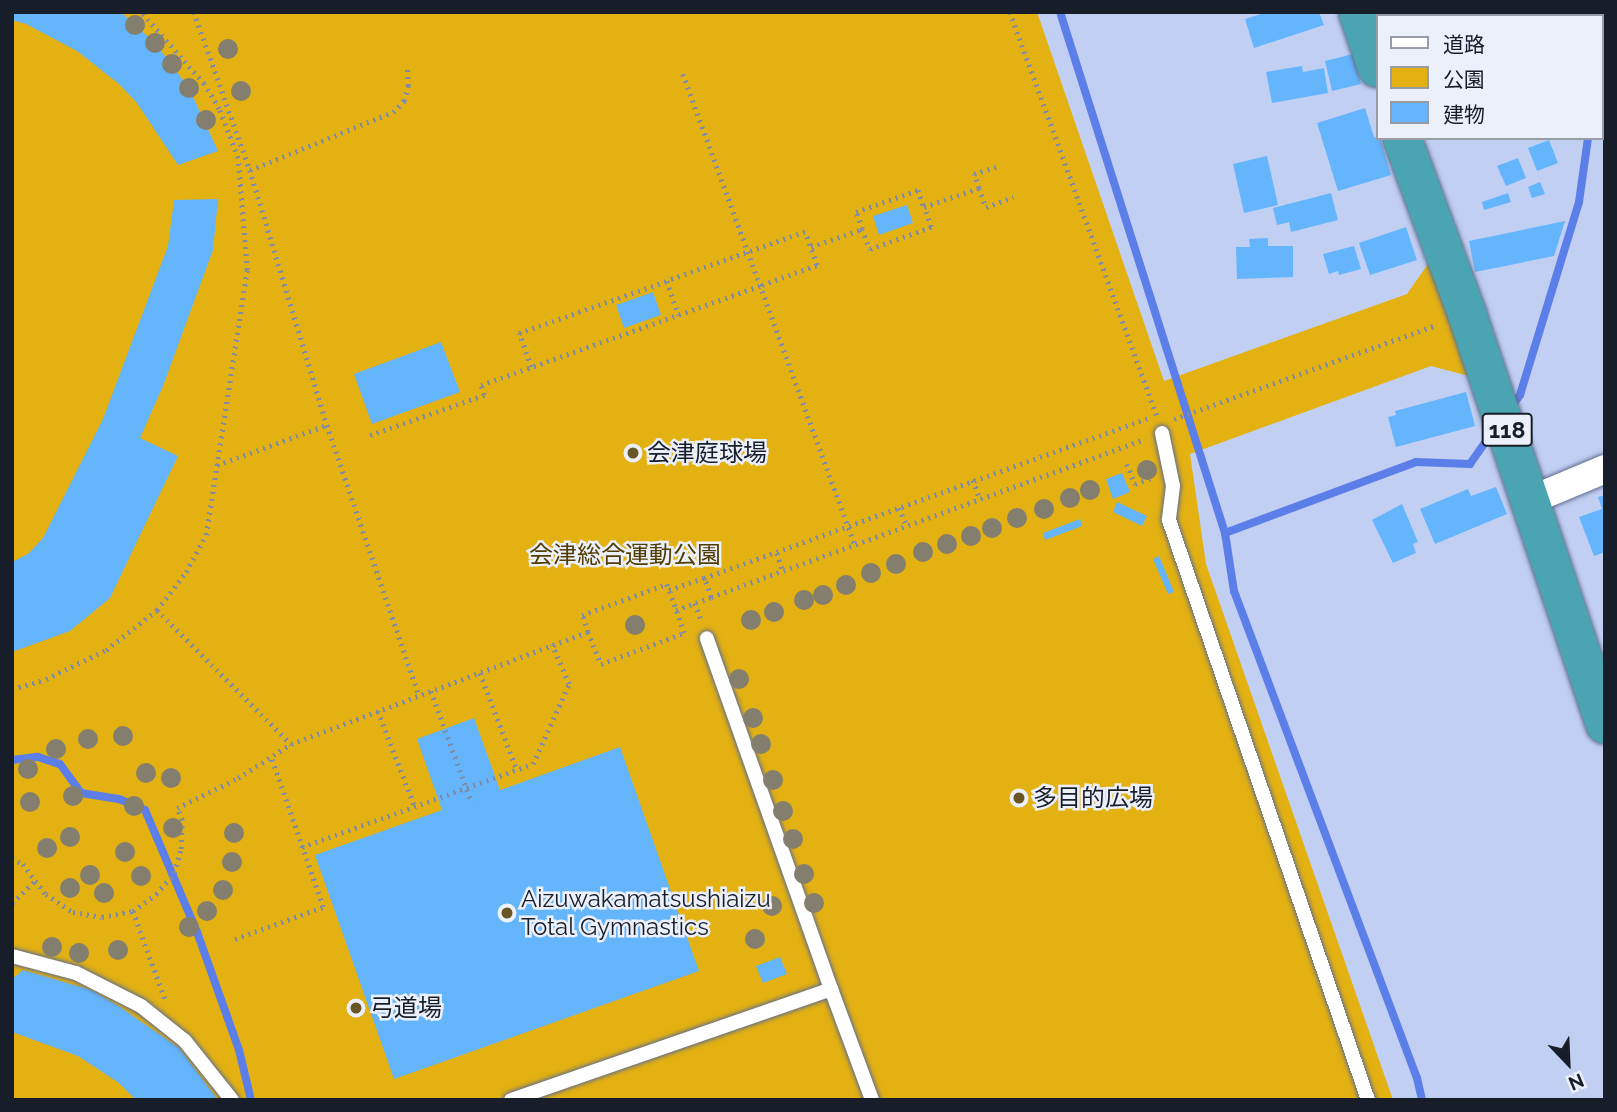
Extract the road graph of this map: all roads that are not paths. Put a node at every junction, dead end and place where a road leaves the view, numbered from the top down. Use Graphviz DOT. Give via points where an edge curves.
graph roads {
  1 [pos="1358,12"];
  2 [pos="1376,65"];
  3 [pos="1403,140"];
  4 [pos="1161,428"];
  5 [pos="1605,469"];
  6 [pos="1531,500"];
  7 [pos="707,638"];
  8 [pos="1605,723"];
  9 [pos="12,956"];
  10 [pos="831,989"];
  11 [pos="232,1100"];
  12 [pos="511,1100"];
  13 [pos="872,1100"];
  14 [pos="1368,1100"];
  1 -- 2 [label="highway"];
  3 -- 6 [label="highway, 118"];
  4 -- 14 [label="lane" via="1173,486 1169,520"];
  5 -- 6 [label="street"];
  6 -- 8 [label="highway, 118"];
  7 -- 10 [label="lane"];
  9 -- 11 [label="lane" via="47,963 114,990 177,1034"];
  10 -- 12 [label="lane"];
  10 -- 13 [label="lane"];
}
